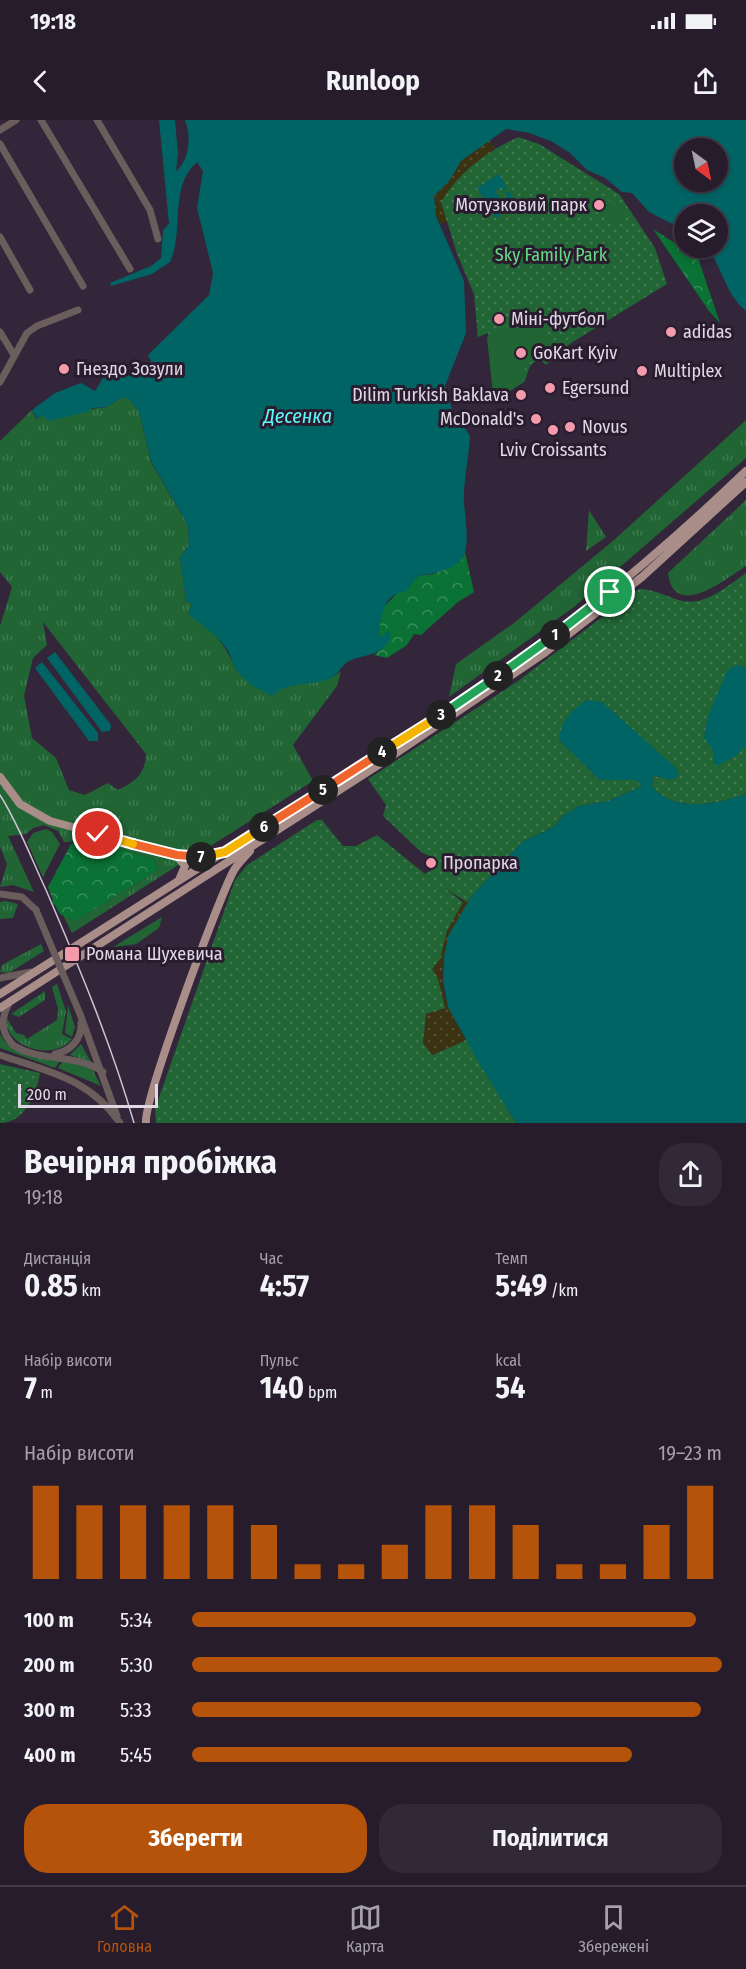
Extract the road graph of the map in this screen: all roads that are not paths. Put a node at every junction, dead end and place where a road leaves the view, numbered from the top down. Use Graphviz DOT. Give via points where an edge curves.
graph roads {
  1 [pos="16,120"];
  2 [pos="41,120"];
  3 [pos="97,120"];
  4 [pos="0,130"];
  5 [pos="0,144"];
  6 [pos="0,237"];
  7 [pos="158,239"];
  8 [pos="130,269"];
  9 [pos="83,286"];
  10 [pos="30,290"];
  11 [pos="78,310"];
  12 [pos="0,332"];
  13 [pos="14,355"];
  14 [pos="0,382"];
  15 [pos="746,471"];
  16 [pos="746,482"];
  17 [pos="0,777"];
  18 [pos="261,840"];
  19 [pos="225,852"];
  20 [pos="177,855"];
  21 [pos="178,882"];
  22 [pos="0,894"];
  23 [pos="33,972"];
  24 [pos="0,978"];
  25 [pos="0,994"];
  26 [pos="9,1002"];
  27 [pos="0,1008"];
  28 [pos="80,1014"];
  29 [pos="0,1055"];
  30 [pos="50,1055"];
  31 [pos="103,1072"];
  32 [pos="120,1123"];
  33 [pos="146,1123"];
  1 -- 4 [label="street"];
  2 -- 8 [label="street"];
  3 -- 7 [label="street" via="150,210"];
  5 -- 9 [label="street"];
  6 -- 10 [label="street"];
  11 -- 13 [label="street" via="32,329"];
  12 -- 13 [label="street"];
  13 -- 14 [label="street"];
  15 -- 19 [label="main road" via="643,564 539,647"];
  16 -- 18 [label="main road" via="683,541 568,636"];
  17 -- 20 [label="main road" via="20,804 38,816"];
  18 -- 26 [label="main road"];
  18 -- 33 [label="main road" via="232,873 158,1077"];
  19 -- 20 [label="main road" via="199,857"];
  19 -- 21 [label="main road"];
  20 -- 21 [label="main road" via="185,866"];
  21 -- 23 [label="main road"];
  22 -- 28 [label="street, bridge" via="22,897 36,910"];
  23 -- 24 [label="street"];
  23 -- 25 [label="main road"];
  26 -- 27 [label="main road"];
  26 -- 30 [label="street" via="2,1021 9,1041 22,1050"];
  28 -- 30 [label="street" via="82,1030 77,1041 67,1050"];
  28 -- 31 [label="street"];
  29 -- 32 [label="street" via="88,1088 105,1102"];
  30 -- 31 [label="street"];
  31 -- 32 [label="street"];
}
